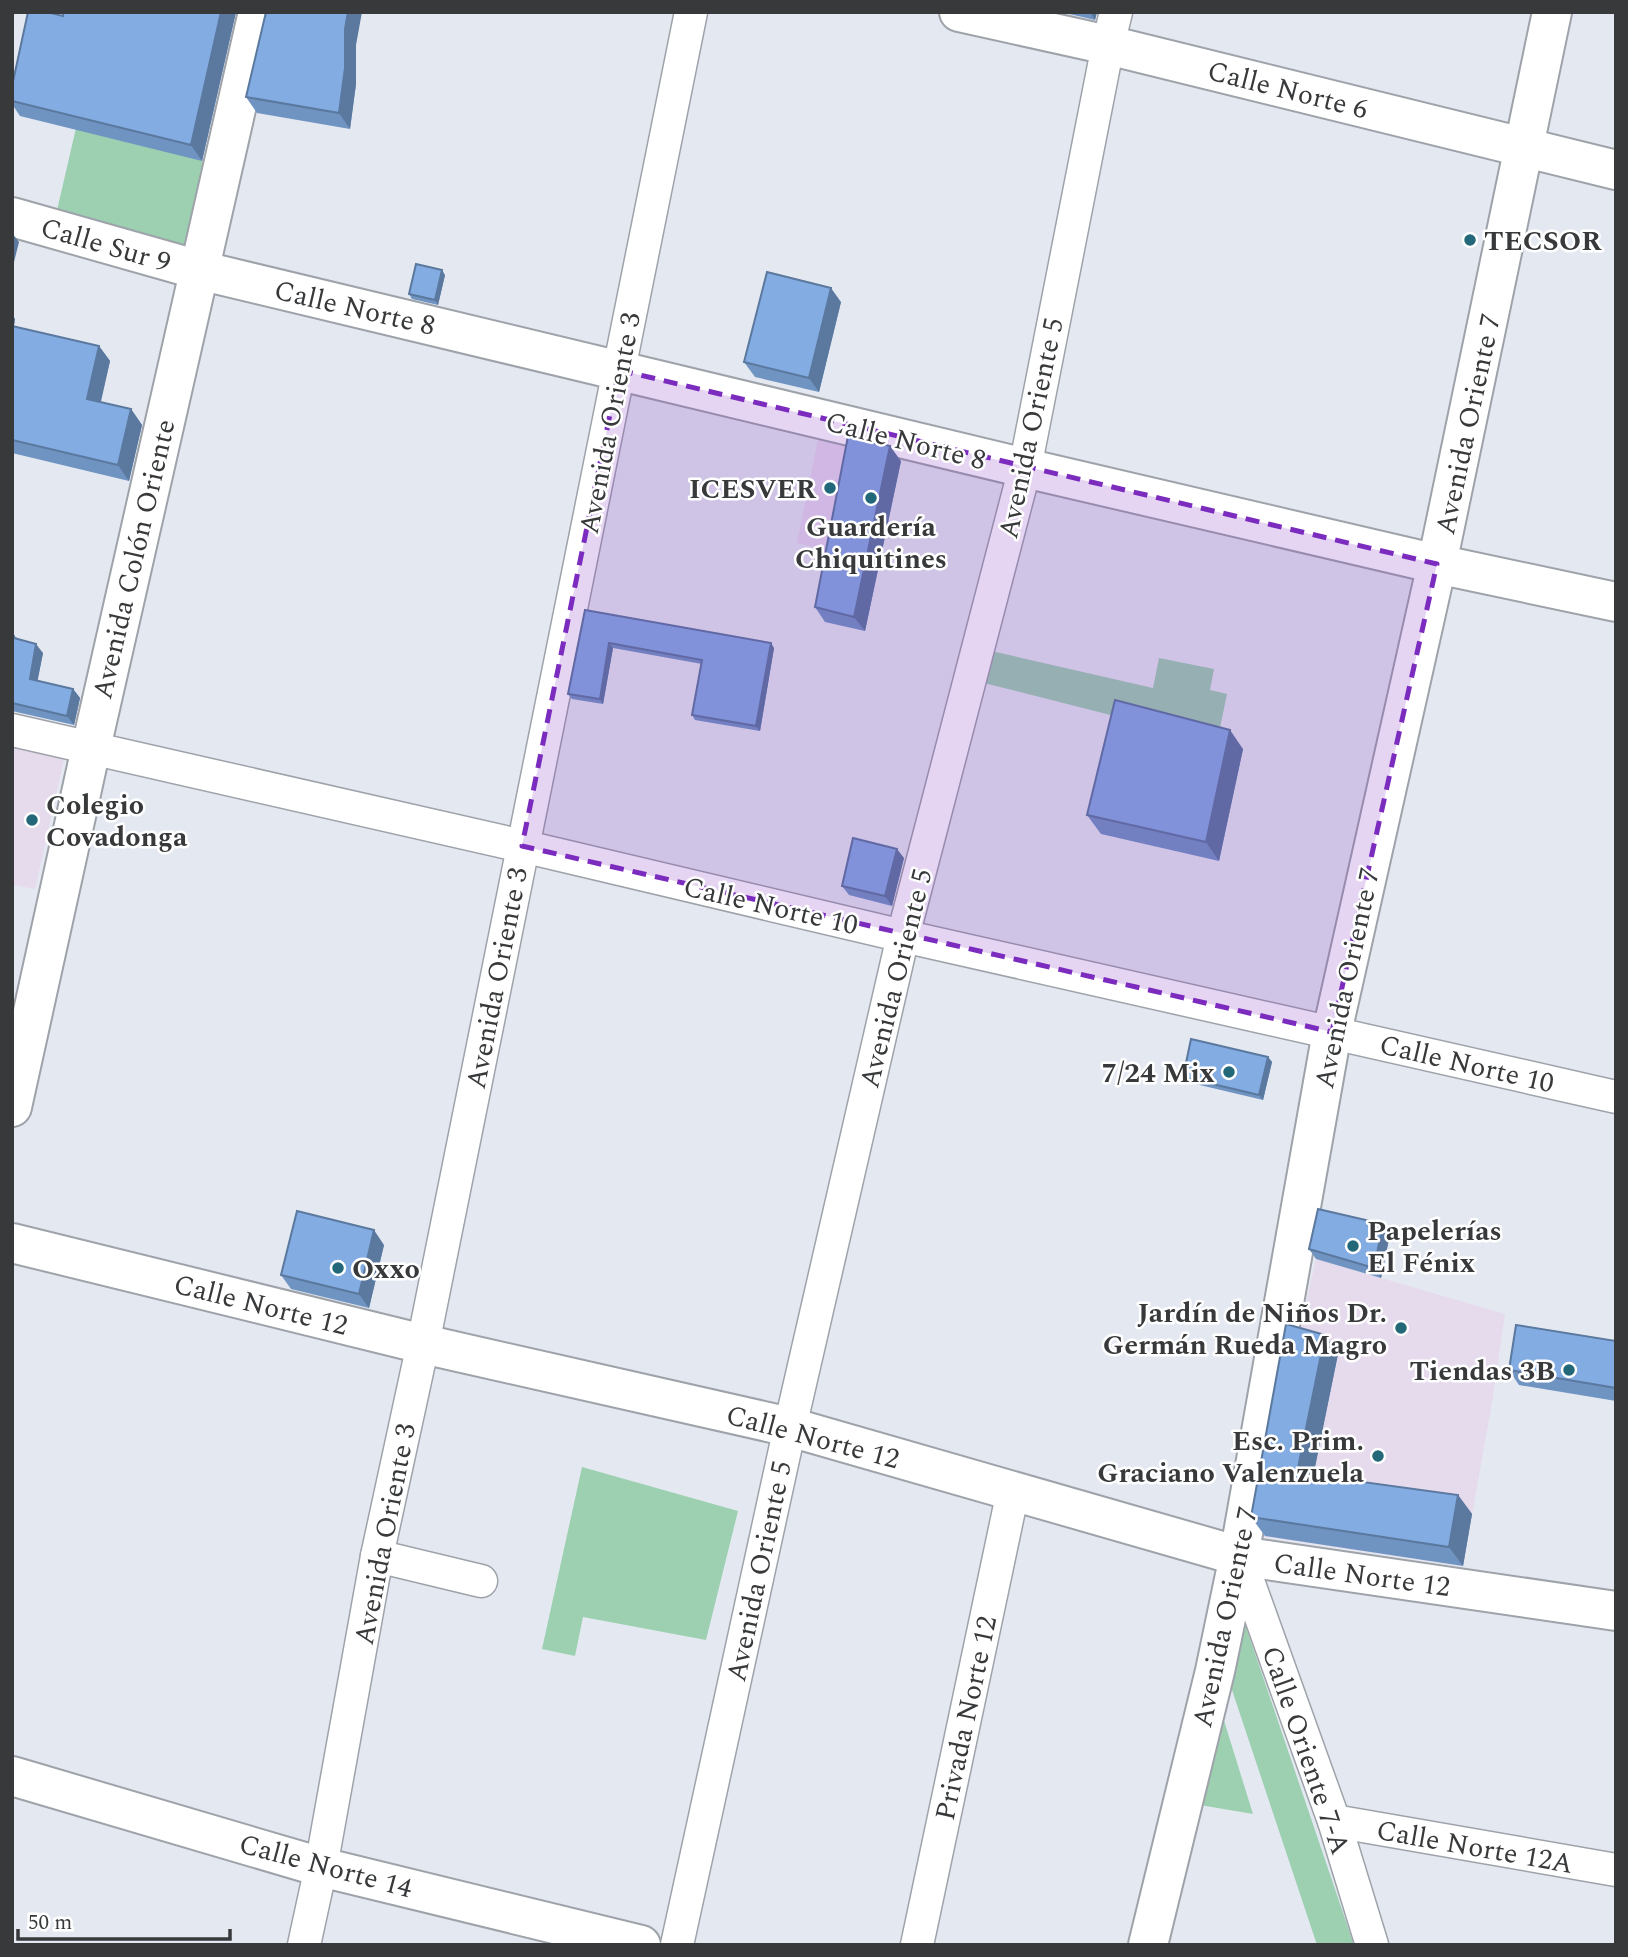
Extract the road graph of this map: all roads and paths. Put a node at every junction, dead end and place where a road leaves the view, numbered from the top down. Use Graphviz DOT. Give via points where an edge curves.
graph roads {
  1 [pos="258,12"];
  2 [pos="691,12"];
  3 [pos="959,12"];
  4 [pos="1552,12"];
  5 [pos="1112,29"];
  6 [pos="1525,147"];
  7 [pos="1616,170"];
  8 [pos="12,217"];
  9 [pos="199,270"];
  10 [pos="620,370"];
  11 [pos="1025,468"];
  12 [pos="1437,564"];
  13 [pos="1616,602"];
  14 [pos="12,730"];
  15 [pos="91,748"];
  16 [pos="522,846"];
  17 [pos="903,936"];
  18 [pos="1332,1032"];
  19 [pos="1616,1097"];
  20 [pos="12,1107"];
  21 [pos="12,1243"];
  22 [pos="423,1344"];
  23 [pos="790,1427"];
  24 [pos="1013,1491"];
  25 [pos="377,1556"];
  26 [pos="1239,1556"];
  27 [pos="481,1581"];
  28 [pos="1616,1611"];
  29 [pos="12,1776"];
  30 [pos="1334,1821"];
  31 [pos="321,1867"];
  32 [pos="1616,1870"];
  33 [pos="304,1945"];
  34 [pos="641,1945"];
  35 [pos="677,1945"];
  36 [pos="917,1945"];
  37 [pos="1148,1945"];
  38 [pos="1372,1945"];
  1 -- 9 [label="street, Avenida Colón Oriente"];
  2 -- 10 [label="street, Avenida Oriente 3"];
  3 -- 5 [label="street, Calle Norte 6"];
  4 -- 6 [label="street, Avenida Oriente 7"];
  5 -- 6 [label="street, Calle Norte 6"];
  5 -- 11 [label="street, Avenida Oriente 5"];
  6 -- 7 [label="street, Calle Norte 6"];
  6 -- 12 [label="street, Avenida Oriente 7"];
  8 -- 9 [label="street, Calle Sur 9"];
  9 -- 10 [label="street, Calle Norte 8"];
  9 -- 15 [label="street, Avenida Colón Oriente"];
  10 -- 11 [label="street, Calle Norte 8"];
  10 -- 16 [label="street, Avenida Oriente 3"];
  11 -- 12 [label="street, Calle Norte 8"];
  11 -- 17 [label="street, Avenida Oriente 5"];
  12 -- 13 [label="street, Calle Norte 8"];
  12 -- 18 [label="street, Avenida Oriente 7"];
  14 -- 15 [label="street, Calle Norte 10"];
  15 -- 16 [label="street, Calle Norte 10"];
  15 -- 20 [label="street, Avenida Colón Oriente"];
  16 -- 17 [label="street, Calle Norte 10"];
  16 -- 22 [label="street, Avenida Oriente 3"];
  17 -- 18 [label="street, Calle Norte 10"];
  17 -- 23 [label="street, Avenida Oriente 5"];
  18 -- 19 [label="street, Calle Norte 10"];
  18 -- 26 [label="street, Avenida Oriente 7"];
  21 -- 22 [label="street, Calle Norte 12"];
  22 -- 23 [label="street, Calle Norte 12"];
  22 -- 25 [label="street, Avenida Oriente 3"];
  23 -- 24 [label="street, Calle Norte 12"];
  23 -- 35 [label="street, Avenida Oriente 5"];
  24 -- 26 [label="street, Calle Norte 12"];
  24 -- 36 [label="street, Privada Norte 12"];
  25 -- 27 [label="street"];
  25 -- 31 [label="street, Avenida Oriente 3"];
  26 -- 28 [label="street, Calle Norte 12"];
  26 -- 30 [label="street, Calle Oriente 7-A"];
  26 -- 37 [label="street, Avenida Oriente 7"];
  29 -- 31 [label="street, Calle Norte 14"];
  30 -- 32 [label="street, Calle Norte 12A"];
  30 -- 38 [label="street, Calle Oriente 7-A"];
  31 -- 33 [label="street, Avenida Oriente 3"];
  31 -- 34 [label="street, Calle Norte 14"];
}
